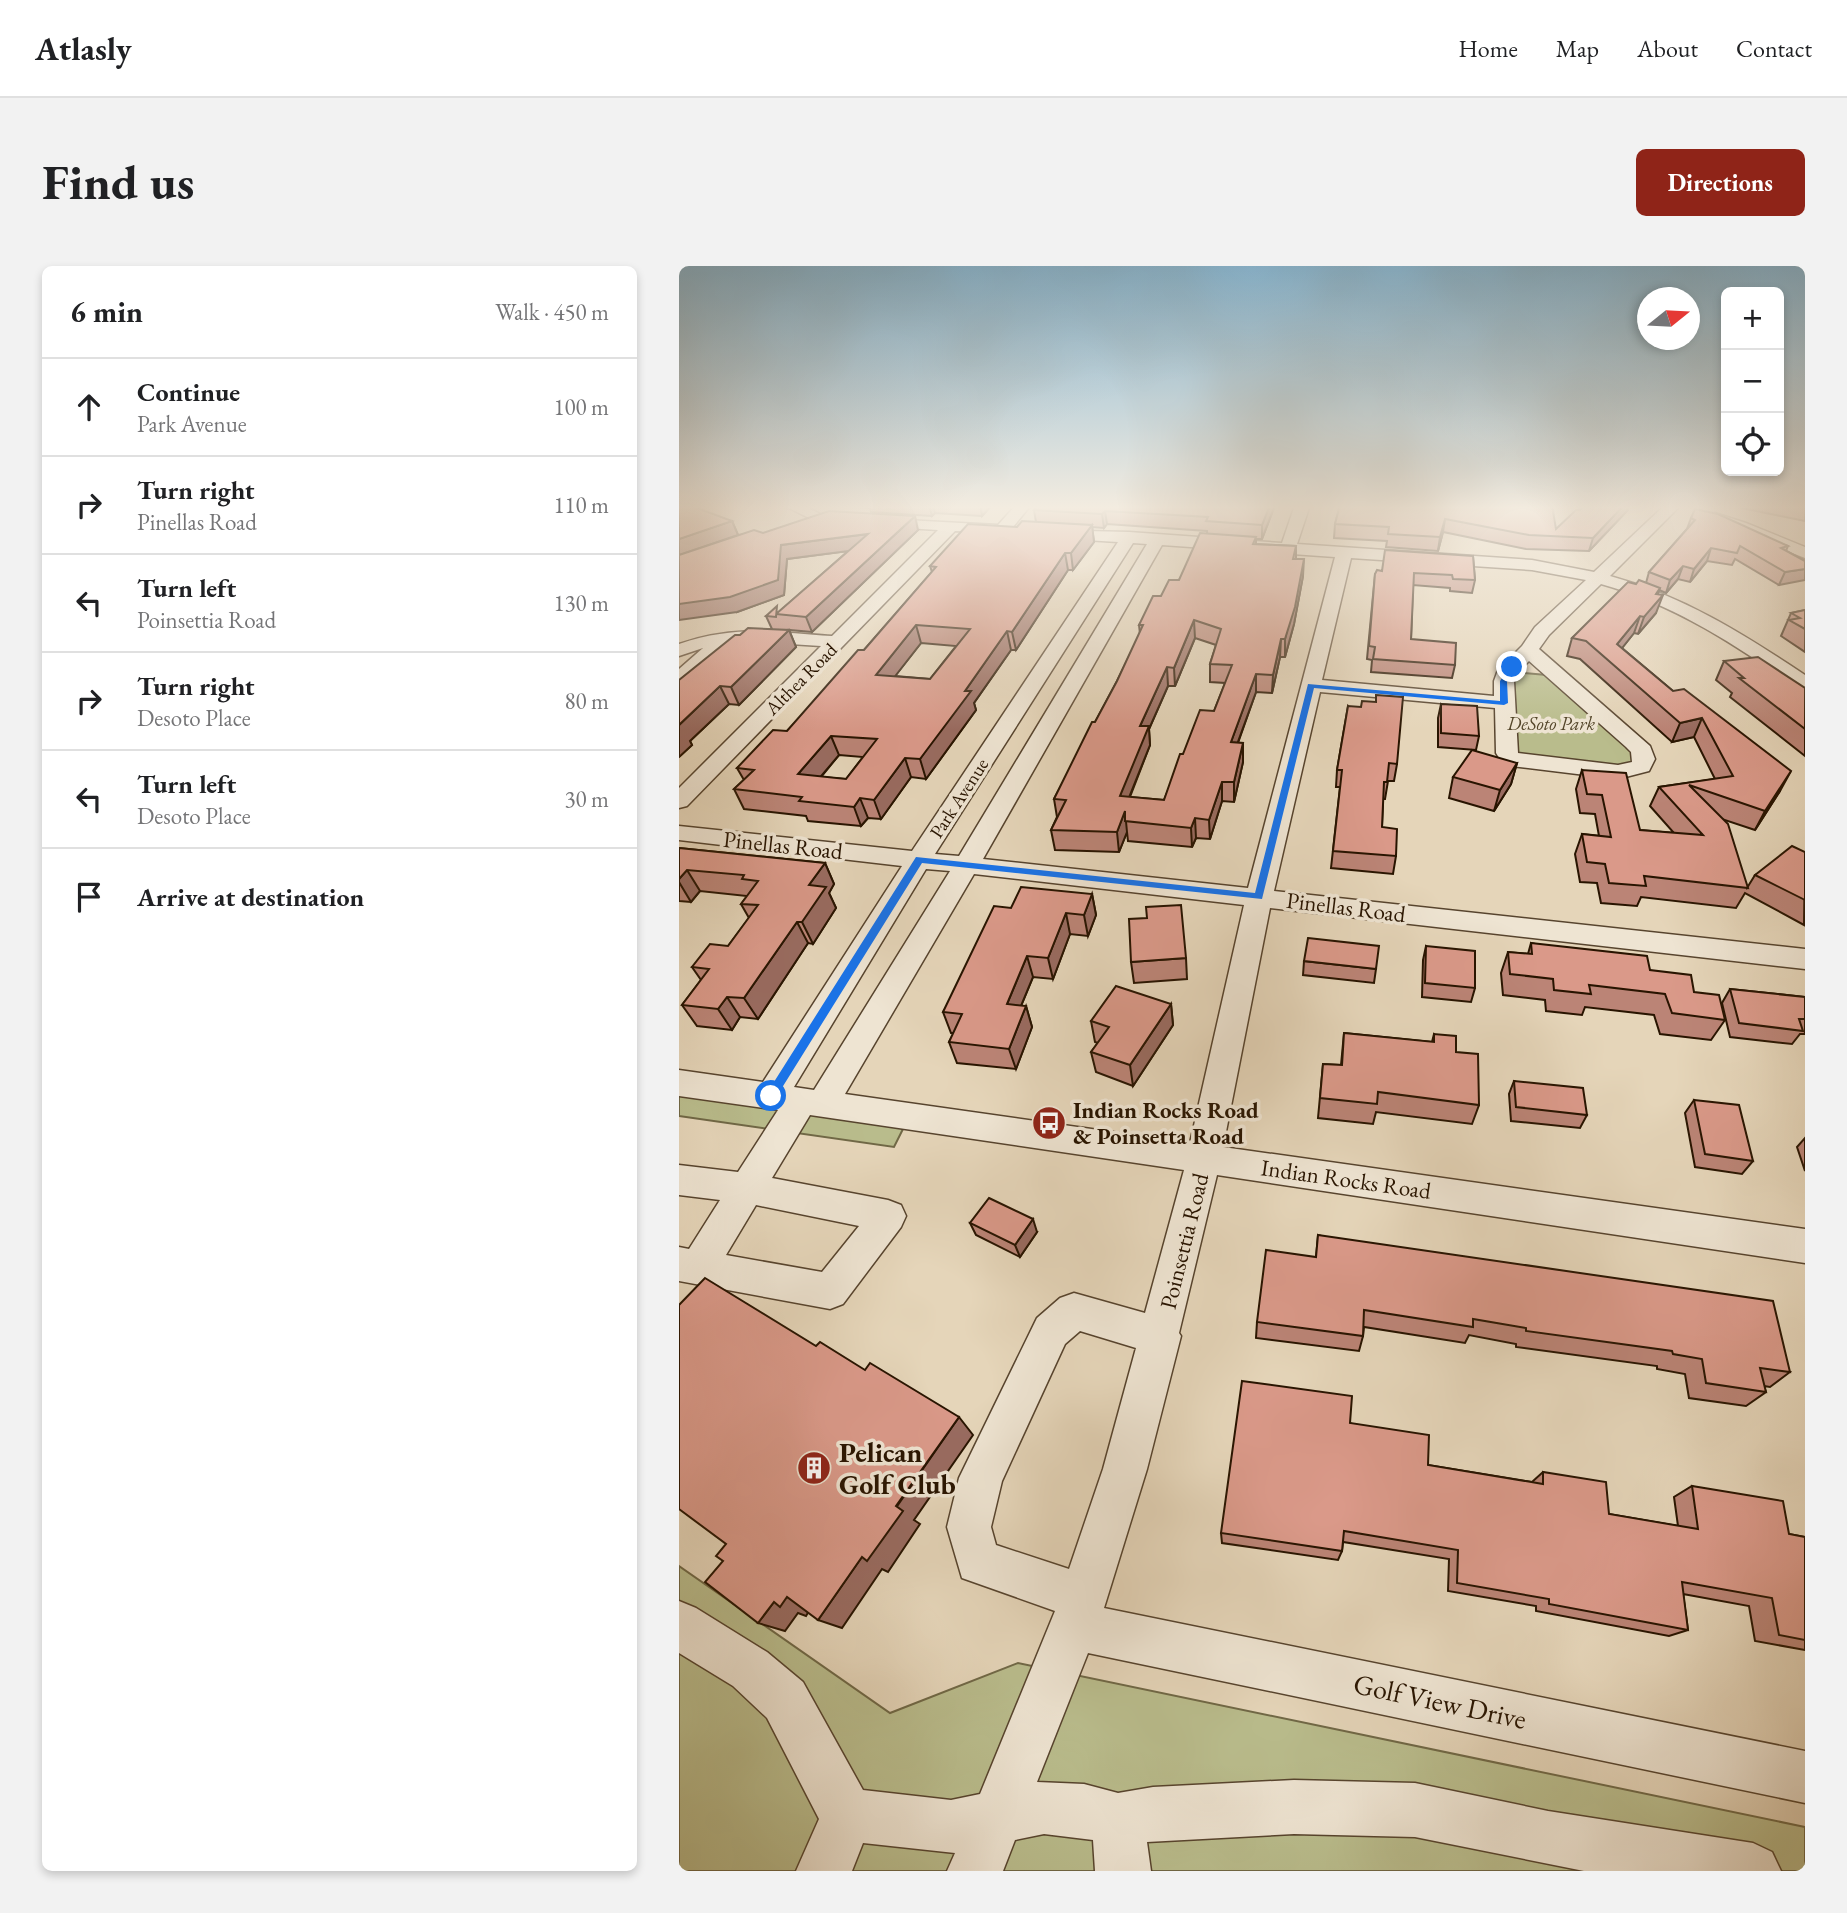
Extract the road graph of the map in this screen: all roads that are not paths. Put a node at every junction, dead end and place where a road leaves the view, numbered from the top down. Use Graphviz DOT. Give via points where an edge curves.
graph roads {
  1 [pos="898,580"];
  2 [pos="1101,580"];
  3 [pos="1135,580"];
  4 [pos="1336,580"];
  5 [pos="1597,580"];
  6 [pos="1606,580"];
  7 [pos="727,636"];
  8 [pos="838,642"];
  9 [pos="679,650"];
  10 [pos="1529,650"];
  11 [pos="679,679"];
  12 [pos="1805,684"];
  13 [pos="1311,685"];
  14 [pos="1504,703"];
  15 [pos="679,801"];
  16 [pos="679,833"];
  17 [pos="919,859"];
  18 [pos="967,865"];
  19 [pos="1259,897"];
  20 [pos="1805,959"];
  21 [pos="679,1083"];
  22 [pos="799,1100"];
  23 [pos="1204,1158"];
  24 [pos="679,1180"];
  25 [pos="747,1188"];
  26 [pos="1805,1246"];
  27 [pos="689,1266"];
  28 [pos="1161,1336"];
  29 [pos="1079,1612"];
  30 [pos="679,1625"];
  31 [pos="1805,1777"];
  32 [pos="848,1815"];
  33 [pos="995,1817"];
  34 [pos="1118,1820"];
  35 [pos="824,1871"];
  36 [pos="975,1871"];
  37 [pos="1123,1871"];
  38 [pos="1753,1871"];
  1 -- 8 [label="street, Althea Road"];
  2 -- 17 [label="street, Park Avenue"];
  3 -- 18 [label="street, Park Avenue"];
  4 -- 13 [label="street, Poinsettia Road"];
  5 -- 10 [label="street" via="1542,631"];
  6 -- 12 [label="street" via="1699,615"];
  7 -- 8 [label="street"];
  7 -- 9 [label="street"];
  7 -- 11 [label="street"];
  8 -- 15 [label="street, Althea Road"];
  10 -- 14 [label="street" via="1506,674"];
  10 -- 14 [label="street" via="1634,742 1644,759 1640,766 1618,772 1511,759"];
  13 -- 14 [label="street"];
  13 -- 19 [label="street, Poinsettia Road"];
  16 -- 17 [label="street, Pinellas Road"];
  17 -- 18 [label="street, Pinellas Road"];
  17 -- 22 [label="street, Park Avenue"];
  18 -- 19 [label="street, Pinellas Road"];
  18 -- 22 [label="street, Park Avenue"];
  19 -- 20 [label="street, Pinellas Road"];
  19 -- 23 [label="street, Poinsettia Road"];
  21 -- 22 [label="street, Indian Rocks Road"];
  22 -- 23 [label="street, Indian Rocks Road"];
  22 -- 25 [label="street"];
  23 -- 26 [label="street, Indian Rocks Road"];
  23 -- 28 [label="street, Poinsettia Road"];
  24 -- 25 [label="street"];
  25 -- 27 [label="street"];
  25 -- 27 [label="street" via="888,1216 830,1291"];
  28 -- 29 [label="street, Poinsettia Road"];
  28 -- 29 [label="street, Golf View Drive" via="1074,1311 1051,1331 981,1478 969,1527 978,1562"];
  29 -- 31 [label="street, Golf View Drive"];
  29 -- 33 [label="street, Poinsettia Road"];
  30 -- 32 [label="street" via="750,1669 785,1700"];
  32 -- 33 [label="street" via="951,1827"];
  32 -- 35 [label="street"];
  33 -- 34 [label="street" via="1044,1807"];
  33 -- 36 [label="street, Poinsettia Road"];
  34 -- 37 [label="street"];
  34 -- 38 [label="street" via="1294,1807 1415,1810 1548,1838"];
}
